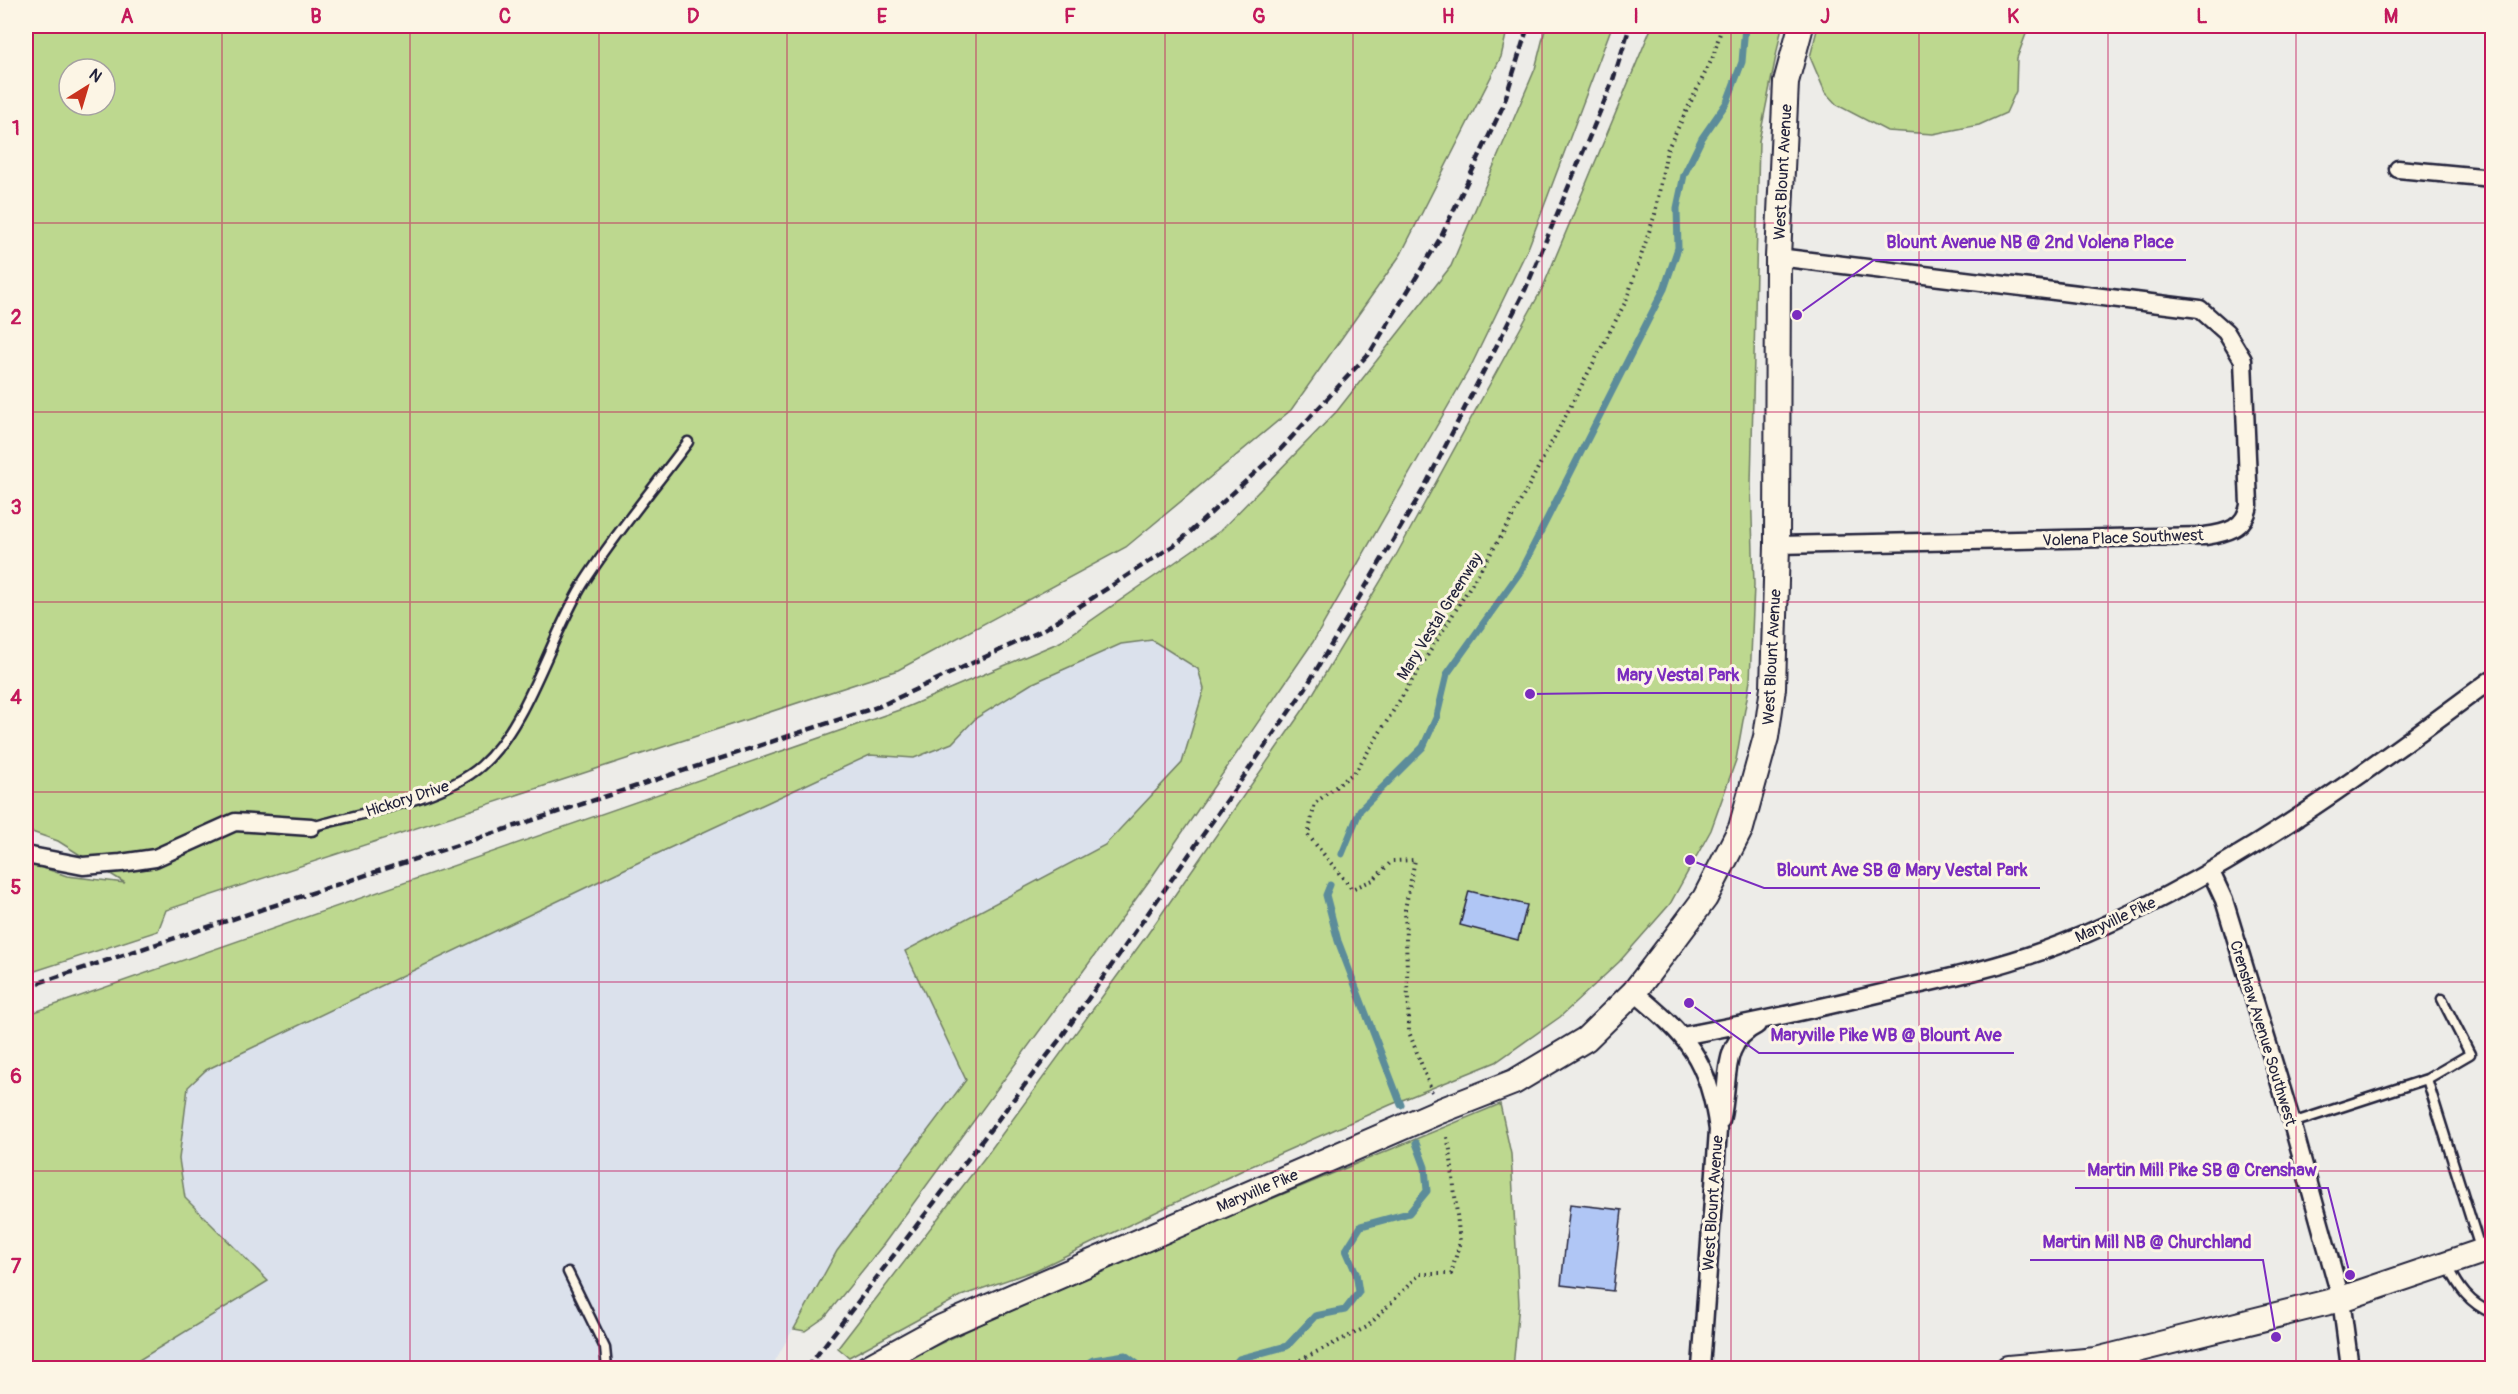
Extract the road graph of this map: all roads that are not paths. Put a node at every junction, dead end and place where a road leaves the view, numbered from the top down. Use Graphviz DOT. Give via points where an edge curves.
graph roads {
  1 [pos="1801,26"];
  2 [pos="2398,169"];
  3 [pos="2493,178"];
  4 [pos="1778,257"];
  5 [pos="688,442"];
  6 [pos="1777,545"];
  7 [pos="2493,679"];
  8 [pos="311,827"];
  9 [pos="26,855"];
  10 [pos="2211,872"];
  11 [pos="1634,992"];
  12 [pos="2442,999"];
  13 [pos="1768,1019"];
  14 [pos="1683,1036"];
  15 [pos="2427,1080"];
  16 [pos="2292,1123"];
  17 [pos="1718,1130"];
  18 [pos="2487,1250"];
  19 [pos="2447,1263"];
  20 [pos="568,1272"];
  21 [pos="2342,1299"];
  22 [pos="2493,1313"];
  23 [pos="607,1368"];
  24 [pos="867,1368"];
  25 [pos="1701,1368"];
  26 [pos="2008,1368"];
  27 [pos="2350,1368"];
  1 -- 4 [label="street, West Blount Avenue" via="1786,82"];
  2 -- 3 [label="street"];
  4 -- 6 [label="street, West Blount Avenue"];
  4 -- 6 [label="street, Volena Place Southwest" via="2200,309 2226,332 2243,360 2249,505 2246,517 2234,528 2205,536"];
  5 -- 8 [label="lane, Hickory Drive" via="584,583 505,739 480,766 447,788"];
  6 -- 11 [label="street, West Blount Avenue" via="1773,688 1766,737 1741,828 1705,898"];
  7 -- 10 [label="street, Maryville Pike" via="2390,755"];
  8 -- 9 [label="street, Hickory Drive" via="235,822 155,858 121,863 83,866"];
  10 -- 13 [label="street, Maryville Pike" via="2062,944 2007,962"];
  10 -- 16 [label="street, Crenshaw Avenue Southwest"];
  11 -- 14 [label="street, West Blount Avenue"];
  11 -- 24 [label="street, Maryville Pike" via="1586,1039 1514,1082 942,1327"];
  12 -- 15 [label="lane" via="2470,1054"];
  13 -- 14 [label="street, Maryville Pike"];
  13 -- 17 [label="street" via="1747,1030 1734,1043"];
  14 -- 17 [label="street, West Blount Avenue" via="1706,1076"];
  15 -- 16 [label="lane"];
  15 -- 18 [label="lane"];
  16 -- 21 [label="street, Crenshaw Avenue Southwest"];
  17 -- 25 [label="street, West Blount Avenue"];
  18 -- 19 [label="street"];
  19 -- 21 [label="street"];
  19 -- 22 [label="lane" via="2460,1289 2476,1306"];
  20 -- 23 [label="lane" via="605,1348"];
  21 -- 26 [label="street" via="2096,1360"];
  21 -- 27 [label="street, Crenshaw Avenue Southwest"];
}
